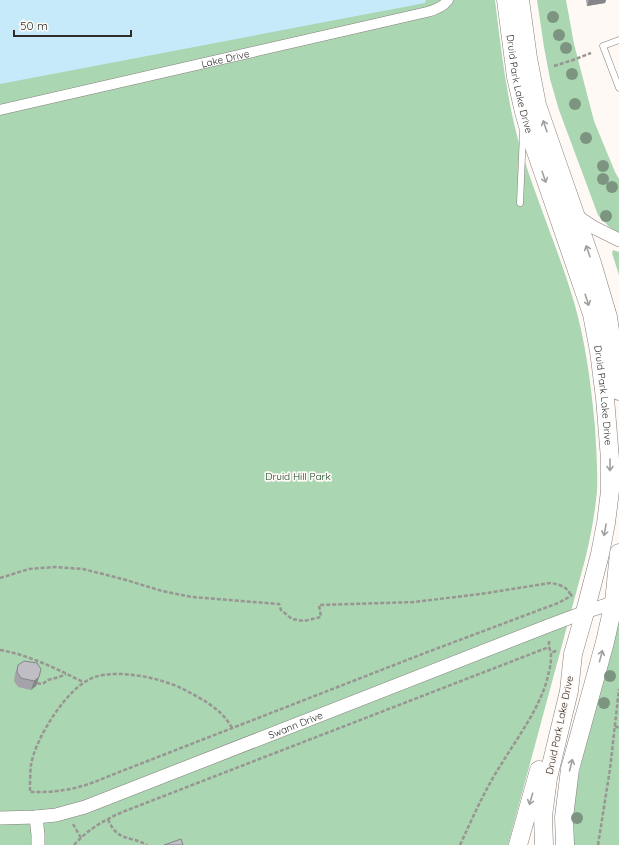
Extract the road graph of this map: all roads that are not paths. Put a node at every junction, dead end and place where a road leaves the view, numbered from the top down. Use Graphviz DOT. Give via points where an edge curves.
graph roads {
  1 [pos="448,0"];
  2 [pos="506,0"];
  3 [pos="520,0"];
  4 [pos="619,40"];
  5 [pos="619,88"];
  6 [pos="0,110"];
  7 [pos="524,112"];
  8 [pos="520,203"];
  9 [pos="576,216"];
  10 [pos="619,240"];
  11 [pos="617,353"];
  12 [pos="612,395"];
  13 [pos="619,553"];
  14 [pos="616,602"];
  15 [pos="585,612"];
  16 [pos="566,652"];
  17 [pos="36,817"];
  18 [pos="0,818"];
  19 [pos="38,845"];
  20 [pos="518,845"];
  21 [pos="544,845"];
  22 [pos="565,845"];
  1 -- 6 [label="street, Lake Drive" via="437,9 427,12"];
  2 -- 7 [label="main road, Druid Park Lake Drive" via="516,77"];
  9 -- 3 [label="main road, Druid Park Lake Drive, one-way" via="537,106"];
  4 -- 5 [label="lane" via="603,46"];
  7 -- 8 [label="lane"];
  7 -- 12 [label="main road, Druid Park Lake Drive, one-way" via="592,314"];
  9 -- 10 [label="street"];
  11 -- 9 [label="main road, Druid Park Lake Drive, one-way"];
  11 -- 12 [label="main road, Druid Park Lake Drive"];
  12 -- 15 [label="main road, Druid Park Lake Drive, one-way" via="610,491 600,554"];
  13 -- 14 [label="main road, Druid Park Lake Drive"];
  14 -- 15 [label="street, Swann Drive"];
  22 -- 14 [label="main road, Druid Park Lake Drive, one-way" via="564,817 570,769"];
  15 -- 16 [label="main road, Druid Park Lake Drive"];
  15 -- 17 [label="street, Swann Drive" via="85,807 56,815"];
  16 -- 20 [label="main road, one-way"];
  16 -- 21 [label="main road, Druid Park Lake Drive" via="569,691 548,778 543,816"];
  17 -- 18 [label="street, Swann Drive"];
  17 -- 19 [label="street"];
}
